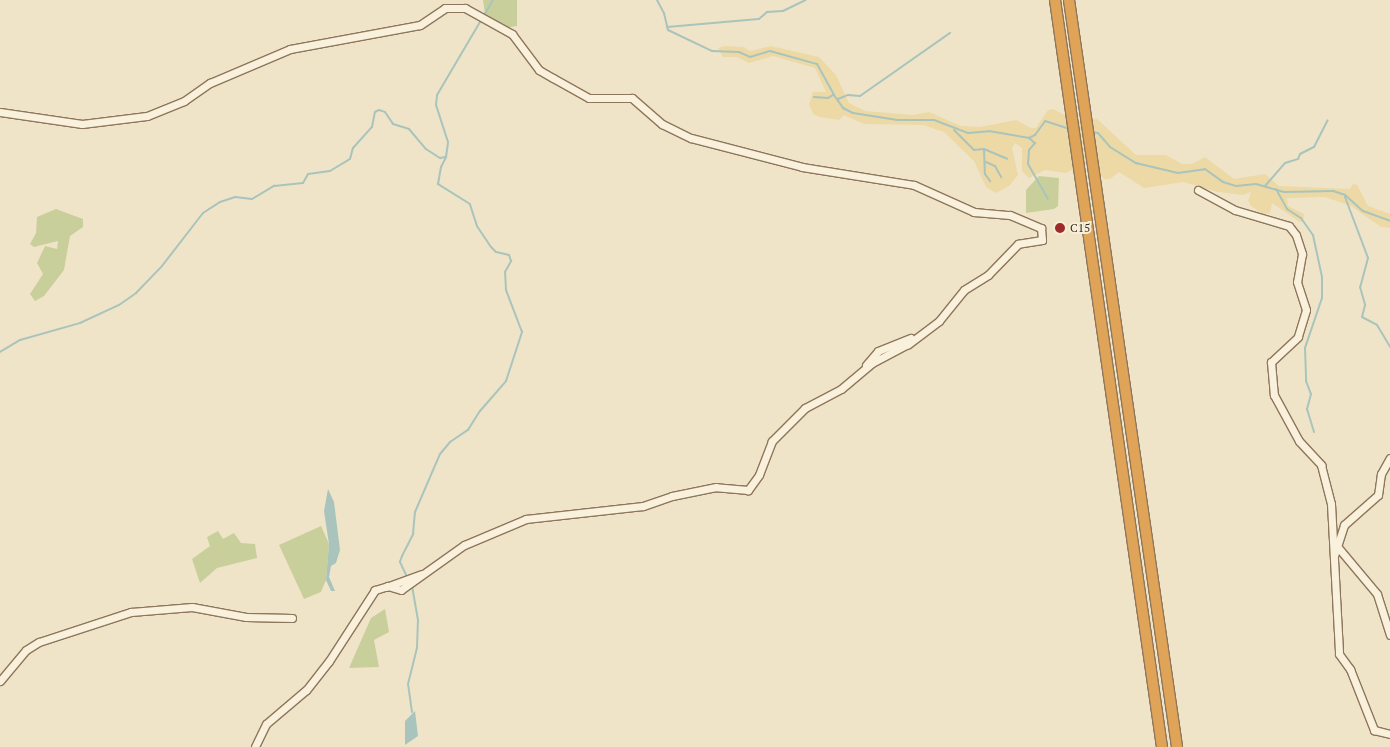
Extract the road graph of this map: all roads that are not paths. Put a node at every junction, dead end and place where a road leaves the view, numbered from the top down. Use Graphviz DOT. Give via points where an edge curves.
graph roads {
  1 [pos="1055,0"];
  2 [pos="1069,0"];
  3 [pos="0,112"];
  4 [pos="1198,190"];
  5 [pos="1390,458"];
  6 [pos="1331,536"];
  7 [pos="1338,548"];
  8 [pos="1332,558"];
  9 [pos="292,618"];
  10 [pos="1390,635"];
  11 [pos="0,681"];
  12 [pos="1390,734"];
  13 [pos="255,747"];
  14 [pos="1162,747"];
  15 [pos="1177,747"];
  1 -- 14 [label="highway"];
  2 -- 15 [label="highway"];
  3 -- 13 [label="street" via="82,124 147,116 184,102 210,83 290,49 420,25 444,8 465,8 512,34 539,70 589,98 632,98 662,124 691,138 802,167 914,185 974,212 1010,215 1041,228 1042,240 1018,244 988,275 964,290 939,320 918,335 878,351 841,389 809,405 777,435 748,490 716,487 643,506 526,519 464,544 401,590 386,586 374,591 323,668 306,690 266,724"];
  4 -- 6 [label="street" via="1235,210 1290,226 1296,235 1302,254 1297,282 1306,310 1298,337 1276,355 1270,369 1276,400 1300,442 1320,465 1331,504"];
  5 -- 7 [label="street" via="1382,469 1378,495 1344,525"];
  6 -- 7 [label="street"];
  6 -- 8 [label="street"];
  7 -- 8 [label="street"];
  7 -- 10 [label="street" via="1377,594"];
  8 -- 12 [label="street" via="1339,654 1350,670 1374,730"];
  9 -- 11 [label="street" via="246,617 192,607 131,612 39,642 26,650"];
}
